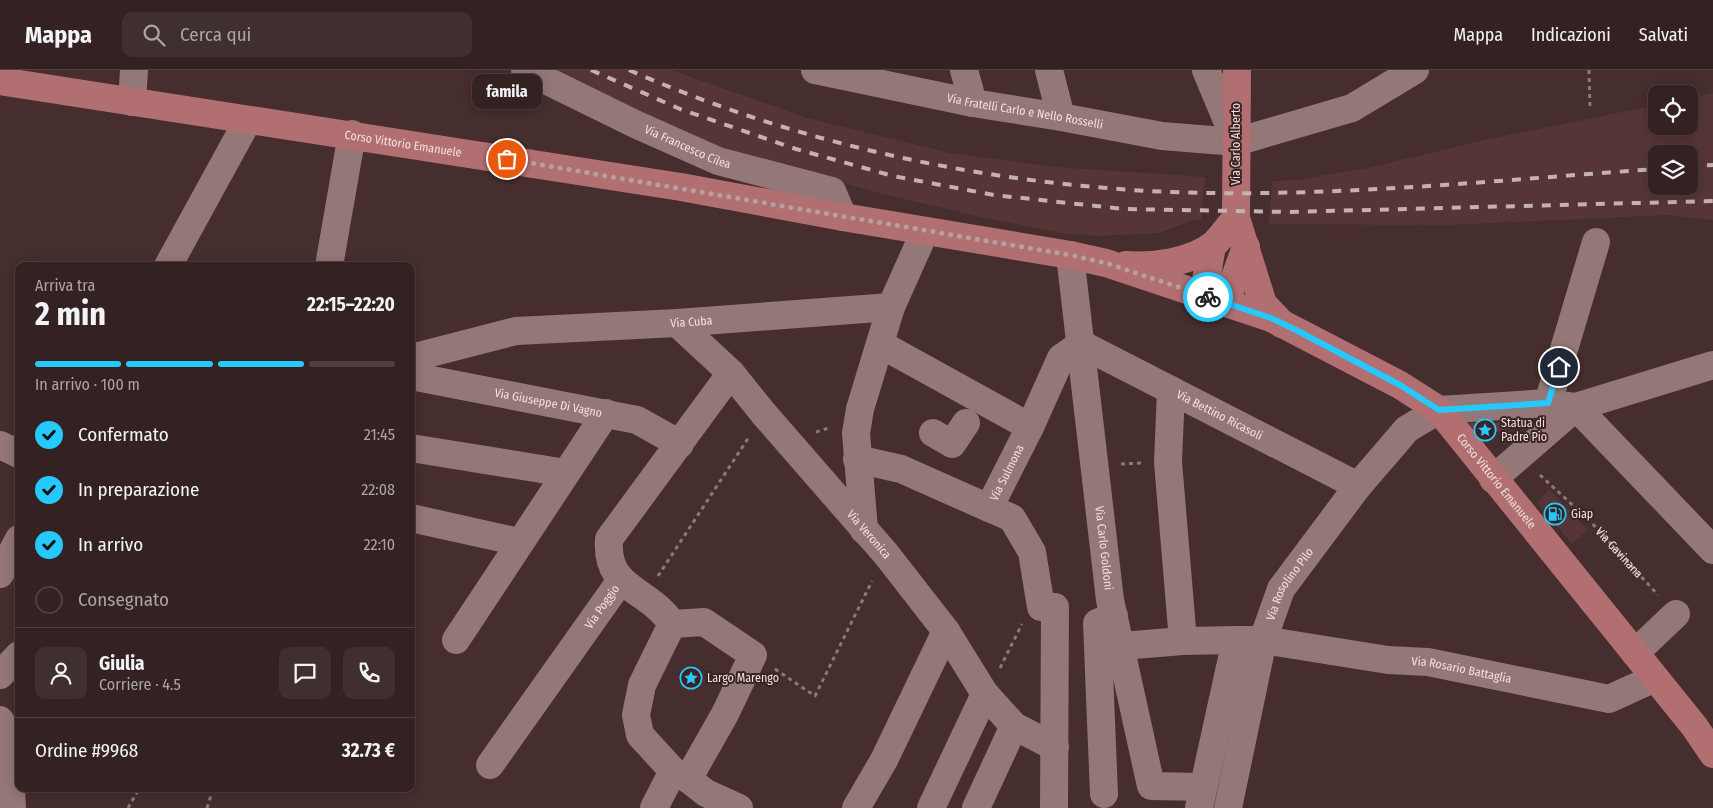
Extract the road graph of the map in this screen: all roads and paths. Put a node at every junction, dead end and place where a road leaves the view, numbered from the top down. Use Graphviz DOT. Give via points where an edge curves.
graph roads {
  1 [pos="134,70"];
  2 [pos="525,70"];
  3 [pos="815,70"];
  4 [pos="964,70"];
  5 [pos="1049,70"];
  6 [pos="1206,70"];
  7 [pos="1237,70"];
  8 [pos="1415,70"];
  9 [pos="1589,70"];
  10 [pos="0,81"];
  11 [pos="132,102"];
  12 [pos="973,103"];
  13 [pos="1590,108"];
  14 [pos="1061,116"];
  15 [pos="248,120"];
  16 [pos="352,134"];
  17 [pos="1236,142"];
  18 [pos="843,217"];
  19 [pos="1236,218"];
  20 [pos="925,231"];
  21 [pos="1596,242"];
  22 [pos="1212,246"];
  23 [pos="1246,247"];
  24 [pos="1070,255"];
  25 [pos="170,262"];
  26 [pos="330,262"];
  27 [pos="1106,263"];
  28 [pos="1215,299"];
  29 [pos="891,307"];
  30 [pos="677,323"];
  31 [pos="1282,324"];
  32 [pos="880,344"];
  33 [pos="1081,344"];
  34 [pos="415,357"];
  35 [pos="731,373"];
  36 [pos="1708,373"];
  37 [pos="415,377"];
  38 [pos="1171,390"];
  39 [pos="1548,403"];
  40 [pos="1576,407"];
  41 [pos="1439,410"];
  42 [pos="606,412"];
  43 [pos="972,412"];
  44 [pos="1030,427"];
  45 [pos="933,433"];
  46 [pos="748,438"];
  47 [pos="786,440"];
  48 [pos="680,444"];
  49 [pos="0,445"];
  50 [pos="856,446"];
  51 [pos="415,449"];
  52 [pos="15,452"];
  53 [pos="1519,455"];
  54 [pos="1168,462"];
  55 [pos="1095,466"];
  56 [pos="566,473"];
  57 [pos="1493,479"];
  58 [pos="1358,486"];
  59 [pos="989,508"];
  60 [pos="415,519"];
  61 [pos="864,530"];
  62 [pos="519,542"];
  63 [pos="15,546"];
  64 [pos="1713,550"];
  65 [pos="886,554"];
  66 [pos="0,574"];
  67 [pos="621,580"];
  68 [pos="644,597"];
  69 [pos="1041,607"];
  70 [pos="1676,614"];
  71 [pos="1114,616"];
  72 [pos="672,624"];
  73 [pos="946,631"];
  74 [pos="456,640"];
  75 [pos="1236,640"];
  76 [pos="1263,640"];
  77 [pos="1182,641"];
  78 [pos="1121,646"];
  79 [pos="1635,654"];
  80 [pos="753,655"];
  81 [pos="15,659"];
  82 [pos="1003,662"];
  83 [pos="0,675"];
  84 [pos="1655,678"];
  85 [pos="985,694"];
  86 [pos="0,720"];
  87 [pos="1014,726"];
  88 [pos="1055,747"];
  89 [pos="1713,754"];
  90 [pos="490,765"];
  91 [pos="681,775"];
  92 [pos="137,792"];
  93 [pos="212,792"];
  94 [pos="1104,794"];
  95 [pos="1201,798"];
  96 [pos="723,805"];
  97 [pos="0,806"];
  98 [pos="6,808"];
  99 [pos="12,808"];
  100 [pos="128,808"];
  101 [pos="207,808"];
  102 [pos="654,808"];
  103 [pos="856,808"];
  104 [pos="931,808"];
  105 [pos="976,808"];
  106 [pos="1054,808"];
  107 [pos="1228,808"];
  1 -- 11 [label="street"];
  2 -- 18 [label="street, Via Francesco Cilea" via="718,161 832,191"];
  3 -- 12 [label="street, Via Fratelli Carlo e Nello Rosselli"];
  4 -- 12 [label="street"];
  5 -- 14 [label="street"];
  6 -- 17 [label="street"];
  7 -- 17 [label="main road, Via Carlo Alberto"];
  8 -- 17 [label="street" via="1352,108"];
  9 -- 13 [label="path"];
  10 -- 11 [label="main road, Corso Vittorio Emanuele"];
  11 -- 15 [label="main road, Corso Vittorio Emanuele"];
  12 -- 14 [label="street, Via Fratelli Carlo e Nello Rosselli"];
  14 -- 17 [label="street, Via Fratelli Carlo e Nello Rosselli" via="1162,136"];
  15 -- 16 [label="main road, Corso Vittorio Emanuele"];
  15 -- 25 [label="street"];
  16 -- 18 [label="main road, Corso Vittorio Emanuele" via="681,187"];
  16 -- 26 [label="street"];
  17 -- 19 [label="main road, Via Carlo Alberto"];
  18 -- 20 [label="main road, Corso Vittorio Emanuele"];
  19 -- 22 [label="main road"];
  19 -- 23 [label="main road, Via Carlo Alberto"];
  20 -- 24 [label="main road, Corso Vittorio Emanuele"];
  20 -- 29 [label="street"];
  21 -- 39 [label="street"];
  22 -- 27 [label="main road" via="1190,257 1160,263 1138,266"];
  22 -- 28 [label="main road" via="1206,280"];
  23 -- 28 [label="main road" via="1231,288"];
  23 -- 31 [label="main road, Via Carlo Alberto" via="1263,304"];
  24 -- 27 [label="main road, Corso Vittorio Emanuele"];
  24 -- 33 [label="street, Via Carlo Goldoni"];
  27 -- 28 [label="main road, Corso Vittorio Emanuele"];
  28 -- 31 [label="main road, Corso Vittorio Emanuele"];
  29 -- 30 [label="street, Via Cuba"];
  29 -- 32 [label="street"];
  30 -- 34 [label="street, Via Cuba" via="516,331"];
  30 -- 35 [label="street, Via Veronica"];
  31 -- 41 [label="main road, Corso Vittorio Emanuele" via="1400,385"];
  32 -- 43 [label="street"];
  32 -- 50 [label="street" via="860,409"];
  33 -- 38 [label="street, Via Bettino Ricasoli"];
  33 -- 44 [label="street, Via Sulmona" via="1061,358"];
  33 -- 55 [label="street, Via Carlo Goldoni"];
  35 -- 47 [label="street, Via Veronica"];
  35 -- 48 [label="street, Via Poggio"];
  36 -- 40 [label="street"];
  37 -- 42 [label="street, Via Giuseppe Di Vagno"];
  38 -- 54 [label="street"];
  38 -- 58 [label="street, Via Bettino Ricasoli"];
  39 -- 40 [label="street"];
  39 -- 41 [label="street"];
  40 -- 53 [label="street"];
  40 -- 64 [label="street"];
  41 -- 57 [label="main road, Corso Vittorio Emanuele"];
  41 -- 58 [label="street, Via Rosolino Pilo" via="1407,429"];
  42 -- 48 [label="street, Via Giuseppe Di Vagno" via="638,420"];
  42 -- 56 [label="street"];
  43 -- 44 [label="street"];
  43 -- 45 [label="street" via="952,444"];
  44 -- 59 [label="street, Via Sulmona"];
  46 -- 68 [label="path"];
  47 -- 50 [label="path" via="833,427"];
  47 -- 61 [label="street, Via Veronica"];
  48 -- 67 [label="street, Via Poggio" via="610,539 608,554 612,569"];
  49 -- 52 [label="street"];
  50 -- 59 [label="street, Via Sulmona"];
  50 -- 61 [label="street"];
  51 -- 56 [label="street"];
  53 -- 57 [label="street"];
  53 -- 70 [label="path, Via Gavinana" via="1591,522"];
  54 -- 55 [label="path"];
  54 -- 77 [label="street"];
  55 -- 71 [label="street, Via Carlo Goldoni"];
  56 -- 62 [label="street"];
  57 -- 79 [label="main road, Corso Vittorio Emanuele"];
  58 -- 76 [label="street, Via Rosolino Pilo" via="1281,589"];
  59 -- 69 [label="street" via="1012,518 1032,552"];
  60 -- 62 [label="street"];
  61 -- 65 [label="street, Via Veronica"];
  62 -- 74 [label="street"];
  63 -- 66 [label="street"];
  65 -- 73 [label="street, Via Veronica"];
  65 -- 80 [label="path" via="815,696"];
  67 -- 68 [label="street"];
  67 -- 90 [label="street, Via Poggio"];
  68 -- 72 [label="street" via="663,611"];
  69 -- 82 [label="path" via="1021,625"];
  69 -- 88 [label="street" via="1055,607"];
  70 -- 79 [label="street"];
  71 -- 78 [label="street, Via Carlo Goldoni"];
  71 -- 94 [label="street" via="1097,623"];
  72 -- 80 [label="street" via="704,622"];
  72 -- 91 [label="street" via="642,685 636,715 640,735"];
  73 -- 85 [label="street, Via Veronica"];
  73 -- 103 [label="street" via="884,760"];
  75 -- 76 [label="street, Via Rosario Battaglia"];
  75 -- 77 [label="street, Via Rosario Battaglia"];
  75 -- 95 [label="street"];
  76 -- 84 [label="street, Via Rosario Battaglia" via="1388,660 1428,662 1609,699"];
  76 -- 107 [label="street, Via Rosolino Pilo"];
  77 -- 78 [label="street, Via Rosario Battaglia"];
  78 -- 95 [label="street, Via Carlo Goldoni" via="1151,786"];
  79 -- 84 [label="main road, Corso Vittorio Emanuele"];
  80 -- 91 [label="street" via="725,714"];
  81 -- 83 [label="street"];
  84 -- 89 [label="main road, Corso Vittorio Emanuele"];
  85 -- 87 [label="street, Via Veronica"];
  85 -- 104 [label="street"];
  86 -- 99 [label="street" via="8,736"];
  87 -- 88 [label="street, Via Veronica"];
  87 -- 105 [label="street"];
  88 -- 106 [label="street"];
  91 -- 96 [label="street"];
  91 -- 102 [label="street"];
  92 -- 100 [label="path"];
  93 -- 101 [label="path"];
  97 -- 98 [label="street"];
}
